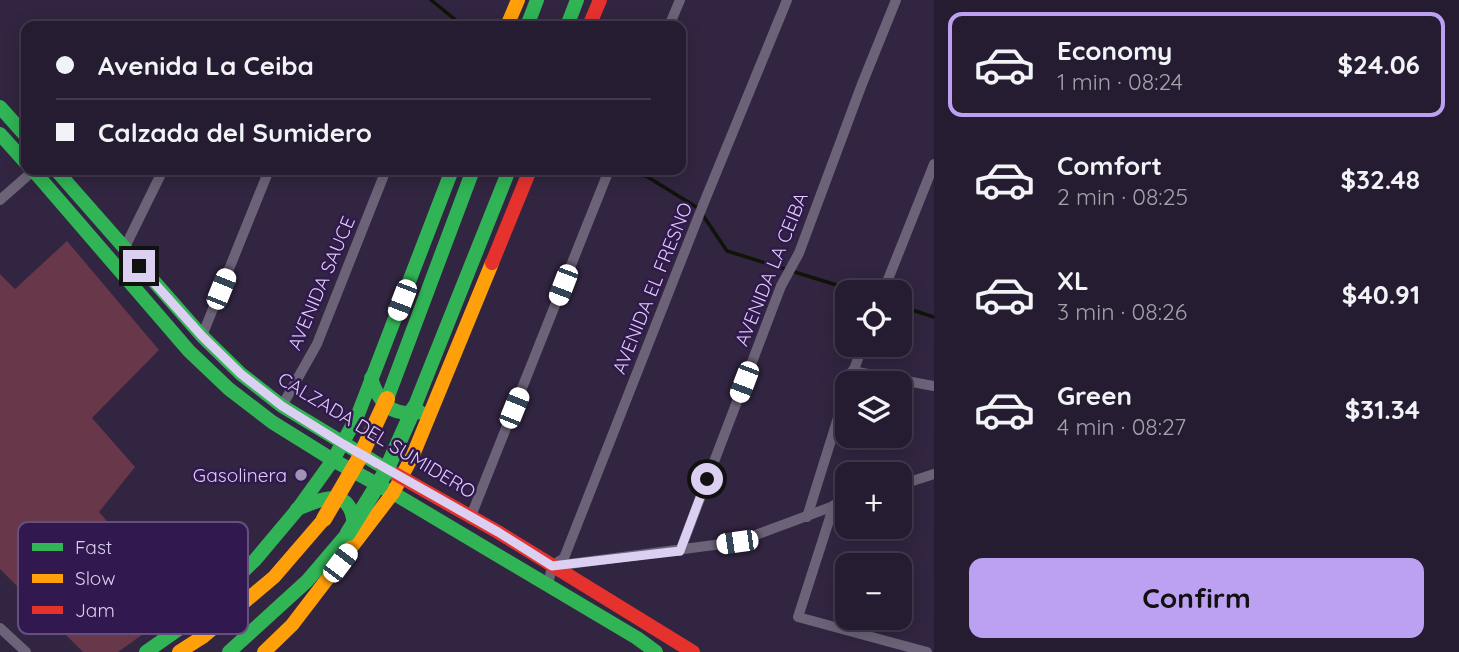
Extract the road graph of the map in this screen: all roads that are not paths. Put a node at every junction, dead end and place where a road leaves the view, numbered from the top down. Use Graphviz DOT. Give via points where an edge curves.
graph roads {
  1 [pos="517,0"];
  2 [pos="537,0"];
  3 [pos="577,0"];
  4 [pos="600,0"];
  5 [pos="680,0"];
  6 [pos="787,0"];
  7 [pos="896,0"];
  8 [pos="509,21"];
  9 [pos="529,21"];
  10 [pos="569,21"];
  11 [pos="591,21"];
  12 [pos="671,21"];
  13 [pos="0,107"];
  14 [pos="21,130"];
  15 [pos="0,134"];
  16 [pos="21,157"];
  17 [pos="934,164"];
  18 [pos="28,175"];
  19 [pos="37,175"];
  20 [pos="60,175"];
  21 [pos="161,175"];
  22 [pos="267,175"];
  23 [pos="384,175"];
  24 [pos="450,175"];
  25 [pos="471,175"];
  26 [pos="507,175"];
  27 [pos="528,175"];
  28 [pos="607,175"];
  29 [pos="0,200"];
  30 [pos="124,249"];
  31 [pos="889,280"];
  32 [pos="202,336"];
  33 [pos="858,357"];
  34 [pos="852,371"];
  35 [pos="372,378"];
  36 [pos="912,382"];
  37 [pos="934,386"];
  38 [pos="436,399"];
  39 [pos="282,406"];
  40 [pos="835,427"];
  41 [pos="343,444"];
  42 [pos="333,460"];
  43 [pos="934,474"];
  44 [pos="402,476"];
  45 [pos="912,481"];
  46 [pos="393,493"];
  47 [pos="834,505"];
  48 [pos="297,510"];
  49 [pos="471,516"];
  50 [pos="807,517"];
  51 [pos="680,551"];
  52 [pos="340,563"];
  53 [pos="552,566"];
  54 [pos="248,567"];
  55 [pos="548,585"];
  56 [pos="248,599"];
  57 [pos="0,628"];
  58 [pos="172,634"];
  59 [pos="206,634"];
  60 [pos="26,652"];
  61 [pos="146,652"];
  62 [pos="179,652"];
  63 [pos="229,652"];
  64 [pos="264,652"];
  65 [pos="656,652"];
  66 [pos="692,652"];
  67 [pos="927,652"];
  1 -- 8 [label="main road"];
  2 -- 9 [label="main road"];
  3 -- 10 [label="main road"];
  4 -- 11 [label="main road"];
  5 -- 12 [label="street"];
  6 -- 53 [label="street, AVENIDA EL FRESNO" via="564,558"];
  7 -- 51 [label="street, AVENIDA LA CEIBA"];
  13 -- 14 [label="main road"];
  15 -- 16 [label="main road"];
  17 -- 31 [label="street"];
  18 -- 29 [label="street"];
  19 -- 42 [label="main road" via="189,351 272,422"];
  20 -- 30 [label="main road, CALZADA DEL SUMIDERO"];
  21 -- 30 [label="street"];
  22 -- 32 [label="street"];
  23 -- 39 [label="street, AVENIDA SAUCE" via="317,344"];
  24 -- 35 [label="main road"];
  25 -- 56 [label="main road, bridge" via="387,399 360,457 324,519 274,577"];
  26 -- 63 [label="main road, bridge" via="385,472 336,550"];
  27 -- 38 [label="main road"];
  28 -- 49 [label="street"];
  30 -- 32 [label="main road, CALZADA DEL SUMIDERO"];
  32 -- 39 [label="main road, CALZADA DEL SUMIDERO"];
  33 -- 34 [label="street"];
  35 -- 38 [label="main road" via="380,401 401,414 426,410"];
  35 -- 41 [label="main road"];
  36 -- 37 [label="street"];
  38 -- 44 [label="main road"];
  39 -- 41 [label="main road, CALZADA DEL SUMIDERO"];
  40 -- 50 [label="street"];
  41 -- 42 [label="main road"];
  41 -- 44 [label="main road, CALZADA DEL SUMIDERO"];
  42 -- 46 [label="main road"];
  42 -- 48 [label="main road"];
  43 -- 45 [label="street"];
  44 -- 46 [label="main road"];
  44 -- 49 [label="main road, CALZADA DEL SUMIDERO"];
  46 -- 52 [label="main road"];
  46 -- 55 [label="main road"];
  47 -- 50 [label="street"];
  47 -- 67 [label="street" via="798,617"];
  48 -- 52 [label="main road" via="328,497 350,508 354,524"];
  48 -- 54 [label="main road"];
  49 -- 53 [label="main road, CALZADA DEL SUMIDERO"];
  50 -- 51 [label="street" via="737,542"];
  51 -- 53 [label="street"];
  52 -- 64 [label="main road" via="292,625"];
  53 -- 55 [label="street, AVENIDA EL FRESNO"];
  53 -- 66 [label="main road, CALZADA DEL SUMIDERO"];
  55 -- 65 [label="main road"];
  57 -- 60 [label="street"];
  58 -- 61 [label="main road"];
  59 -- 62 [label="main road, bridge"];
}
